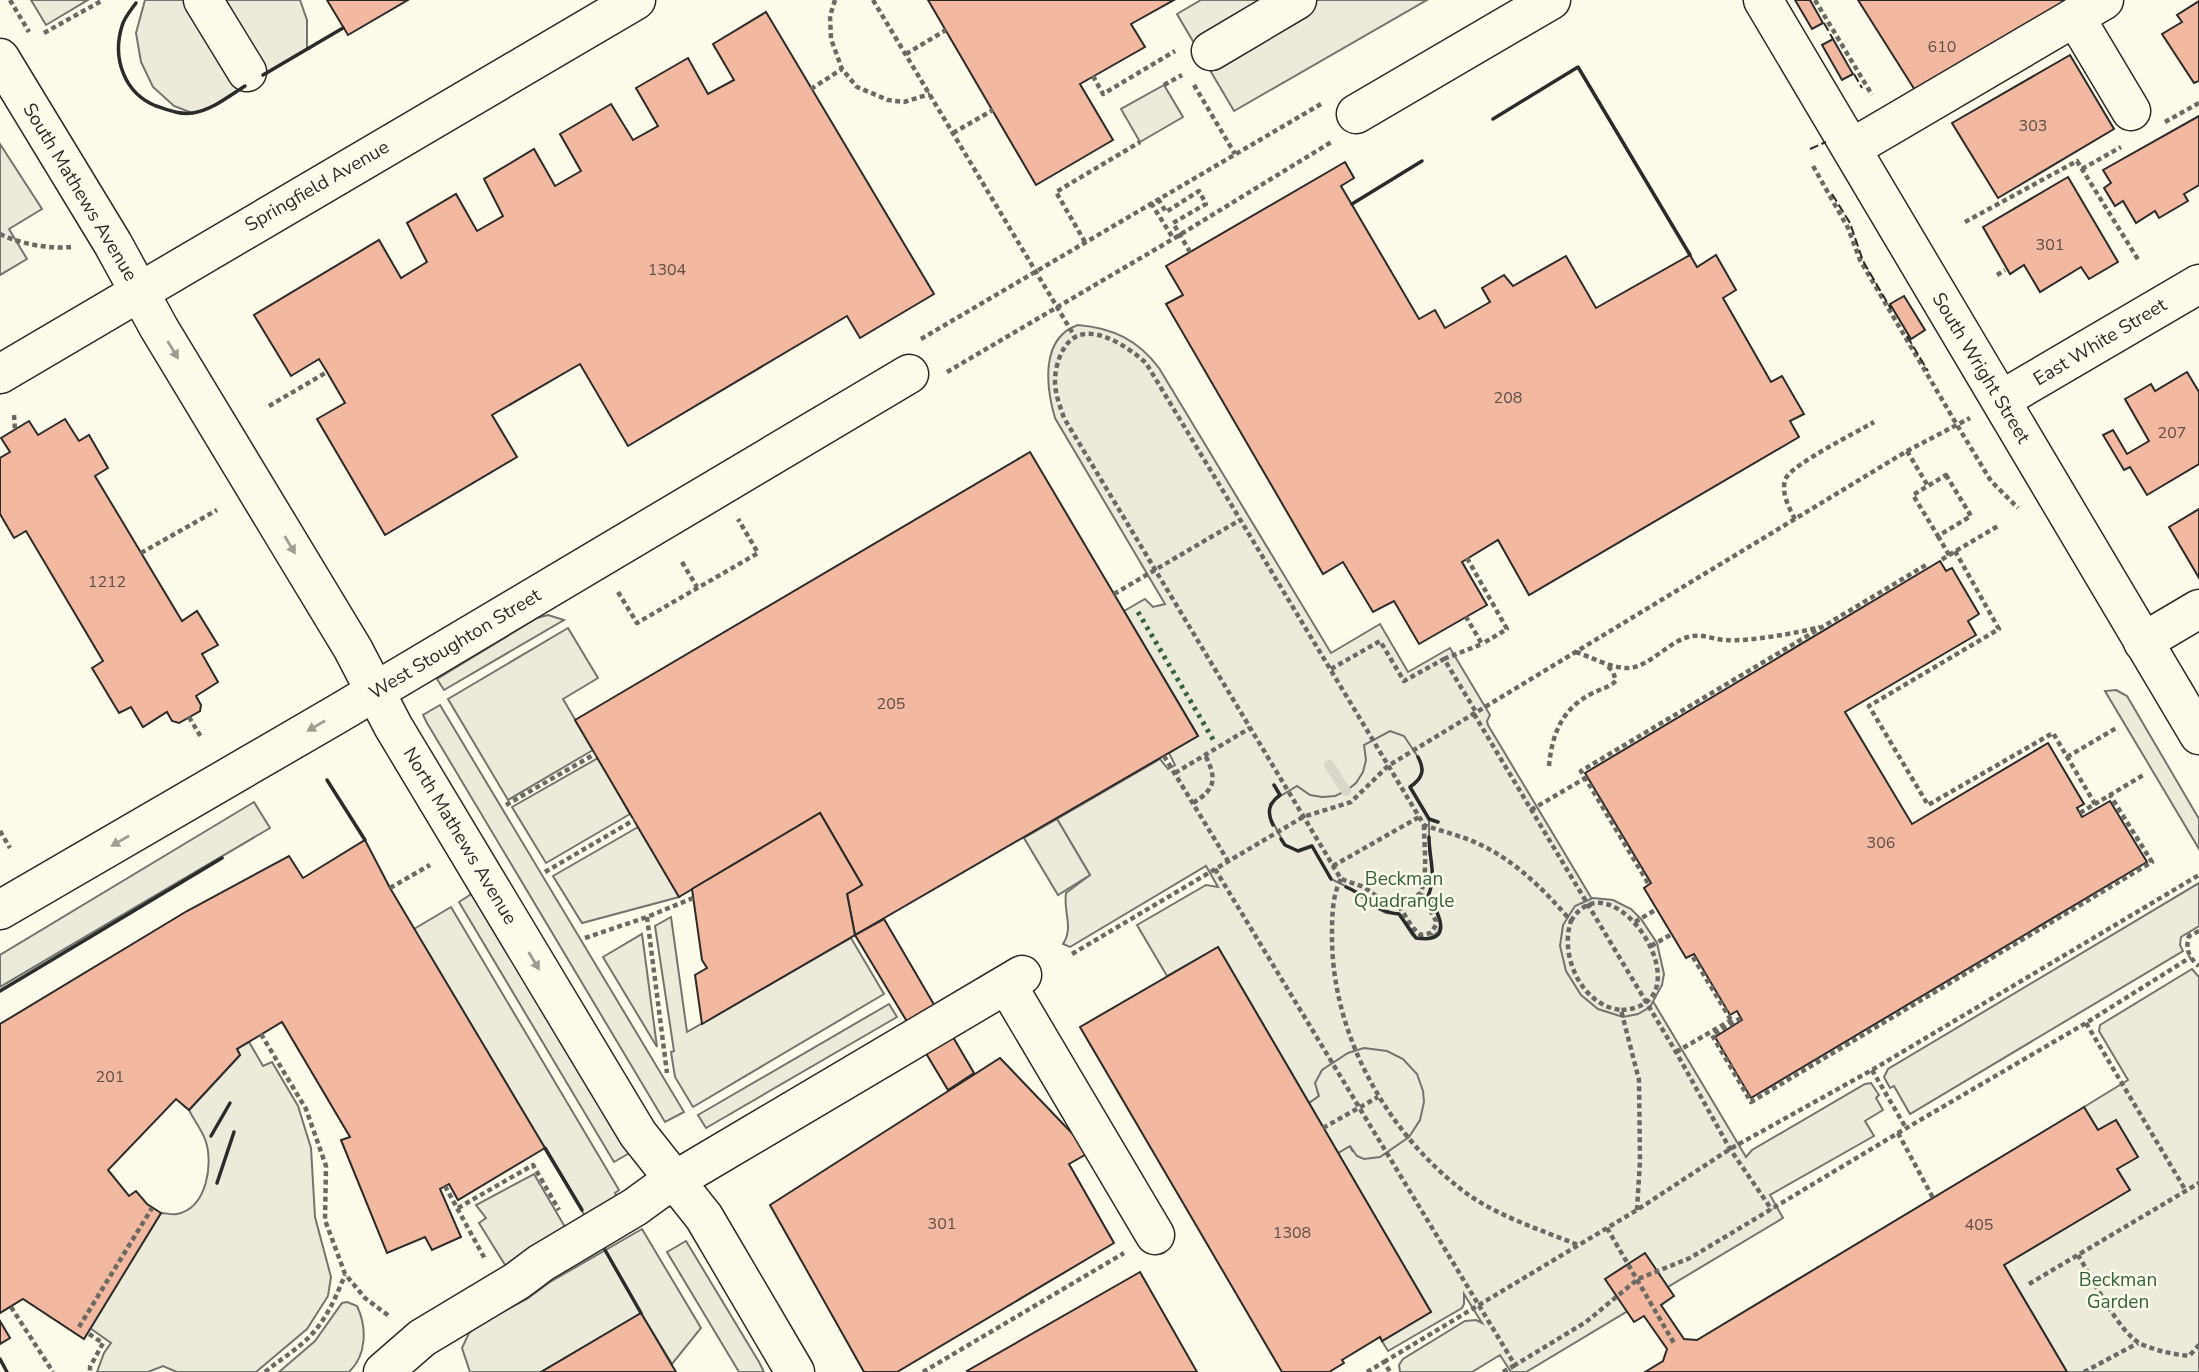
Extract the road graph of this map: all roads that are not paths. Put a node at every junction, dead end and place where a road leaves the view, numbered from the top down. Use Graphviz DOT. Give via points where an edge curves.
graph roads {
  1 [pos="203,0"];
  2 [pos="636,0"];
  3 [pos="1297,0"];
  4 [pos="1551,0"];
  5 [pos="1763,0"];
  6 [pos="2090,8"];
  7 [pos="0,58"];
  8 [pos="1193,67"];
  9 [pos="247,72"];
  10 [pos="2131,111"];
  11 [pos="1349,125"];
  12 [pos="1852,148"];
  13 [pos="2199,284"];
  14 [pos="139,291"];
  15 [pos="910,359"];
  16 [pos="0,374"];
  17 [pos="2001,400"];
  18 [pos="2199,610"];
  19 [pos="2143,642"];
  20 [pos="375,691"];
  21 [pos="2199,735"];
  22 [pos="0,910"];
  23 [pos="675,1181"];
  24 [pos="1155,1235"];
  25 [pos="383,1372"];
  26 [pos="795,1372"];
  1 -- 9 [label="street"];
  2 -- 14 [label="street, Springfield Avenue"];
  3 -- 8 [label="street"];
  4 -- 11 [label="street"];
  5 -- 12 [label="street, South Wright Street"];
  6 -- 10 [label="street"];
  6 -- 12 [label="street"];
  7 -- 14 [label="street, South Mathews Avenue"];
  12 -- 17 [label="street, South Wright Street"];
  13 -- 17 [label="street, East White Street"];
  14 -- 16 [label="street, Springfield Avenue"];
  14 -- 20 [label="street, North Mathews Avenue, one-way"];
  15 -- 20 [label="street, West Stoughton Street" via="719,485"];
  17 -- 19 [label="street, South Wright Street"];
  18 -- 19 [label="street"];
  19 -- 21 [label="street, South Wright Street"];
  20 -- 22 [label="street, West Stoughton Street, one-way"];
  20 -- 23 [label="street, North Mathews Avenue, one-way" via="638,1134"];
  23 -- 24 [label="street" via="1015,980"];
  23 -- 25 [label="street" via="422,1338"];
  23 -- 26 [label="street, North Mathews Avenue" via="705,1217"];
}
